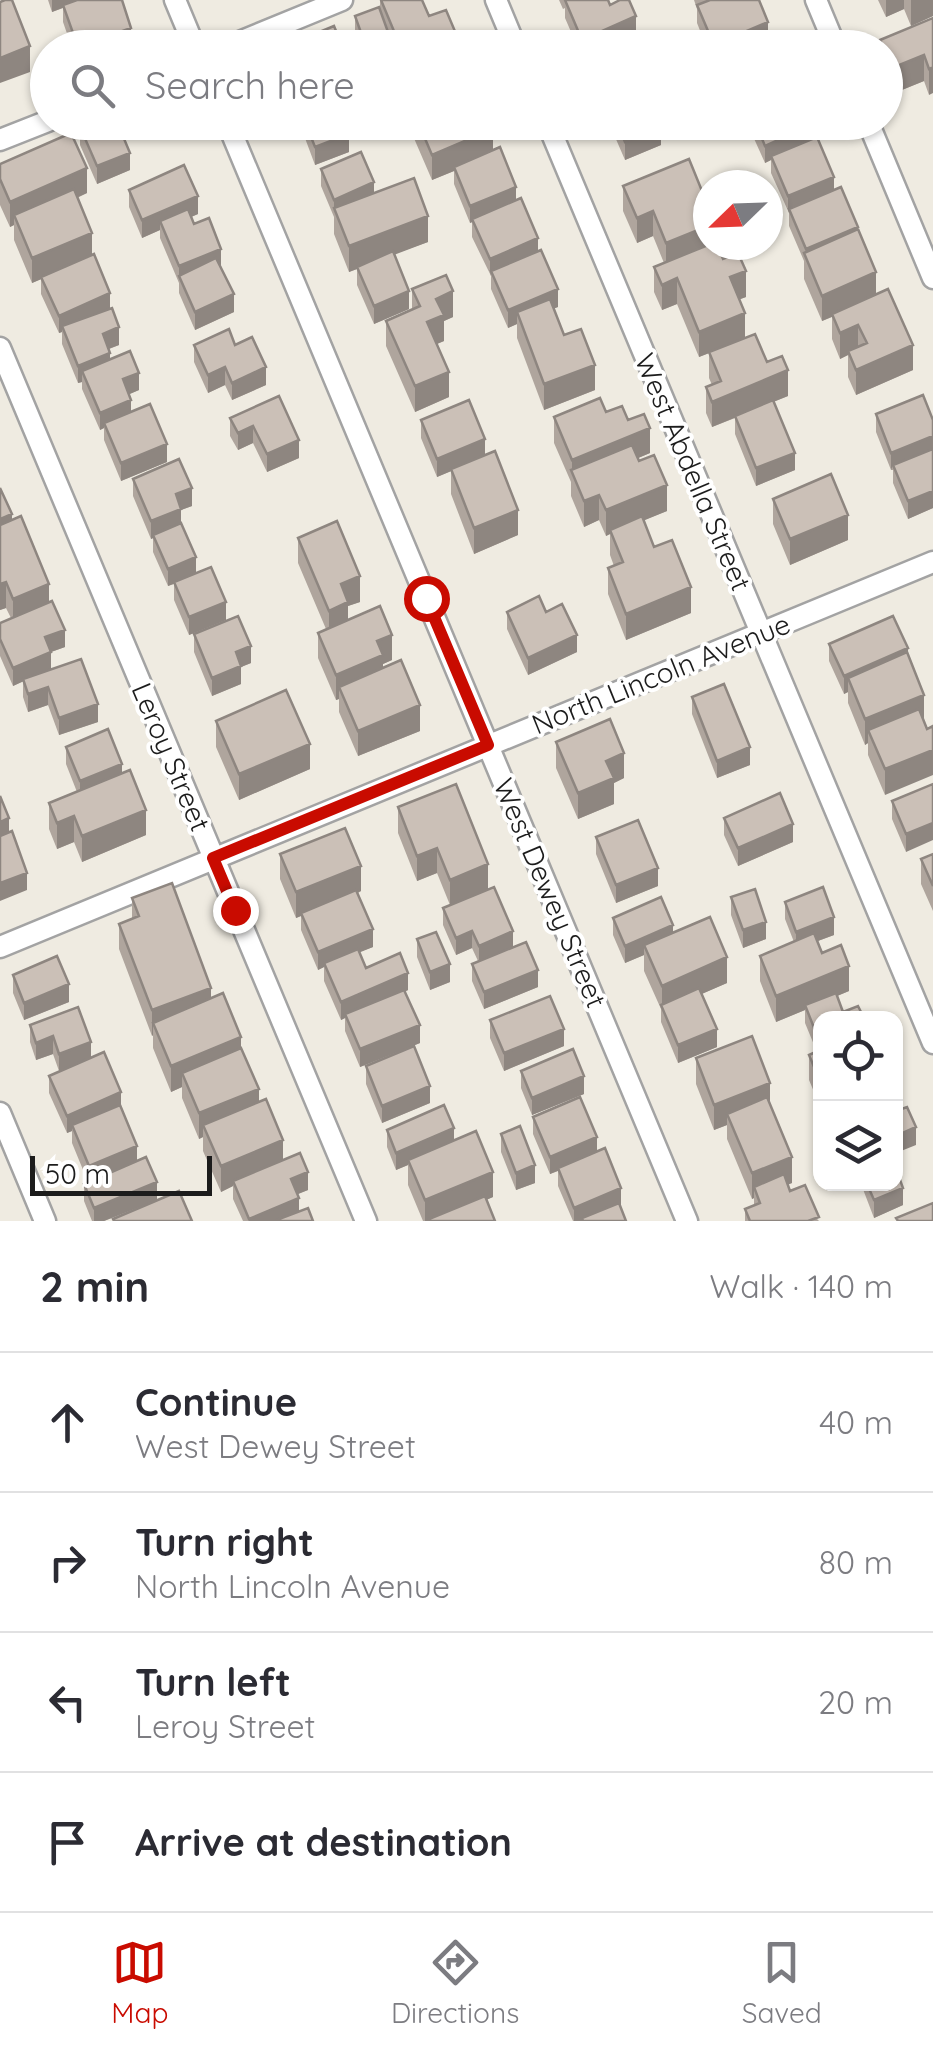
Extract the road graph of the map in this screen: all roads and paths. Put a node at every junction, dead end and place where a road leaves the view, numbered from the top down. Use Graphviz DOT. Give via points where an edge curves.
graph roads {
  1 [pos="175,0"];
  2 [pos="342,0"];
  3 [pos="496,0"];
  4 [pos="816,0"];
  5 [pos="188,30"];
  6 [pos="269,30"];
  7 [pos="508,30"];
  8 [pos="828,30"];
  9 [pos="30,128"];
  10 [pos="0,140"];
  11 [pos="234,140"];
  12 [pos="555,140"];
  13 [pos="876,140"];
  14 [pos="933,278"];
  15 [pos="0,348"];
  16 [pos="933,562"];
  17 [pos="761,632"];
  18 [pos="488,745"];
  19 [pos="213,858"];
  20 [pos="0,946"];
  21 [pos="933,1043"];
  22 [pos="0,1113"];
  23 [pos="45,1221"];
  24 [pos="366,1221"];
  25 [pos="687,1221"];
  1 -- 5 [label="street"];
  2 -- 6 [label="street"];
  3 -- 7 [label="street"];
  4 -- 8 [label="street"];
  9 -- 10 [label="street"];
  11 -- 18 [label="street, West Dewey Street"];
  12 -- 17 [label="street, West Abdella Street"];
  13 -- 14 [label="street"];
  15 -- 19 [label="street, Leroy Street"];
  16 -- 17 [label="street, North Lincoln Avenue"];
  17 -- 18 [label="street, North Lincoln Avenue"];
  17 -- 21 [label="street, West Abdella Street"];
  18 -- 19 [label="street, North Lincoln Avenue"];
  18 -- 25 [label="street, West Dewey Street"];
  19 -- 20 [label="street, North Lincoln Avenue"];
  19 -- 24 [label="street, Leroy Street"];
  22 -- 23 [label="street"];
}
